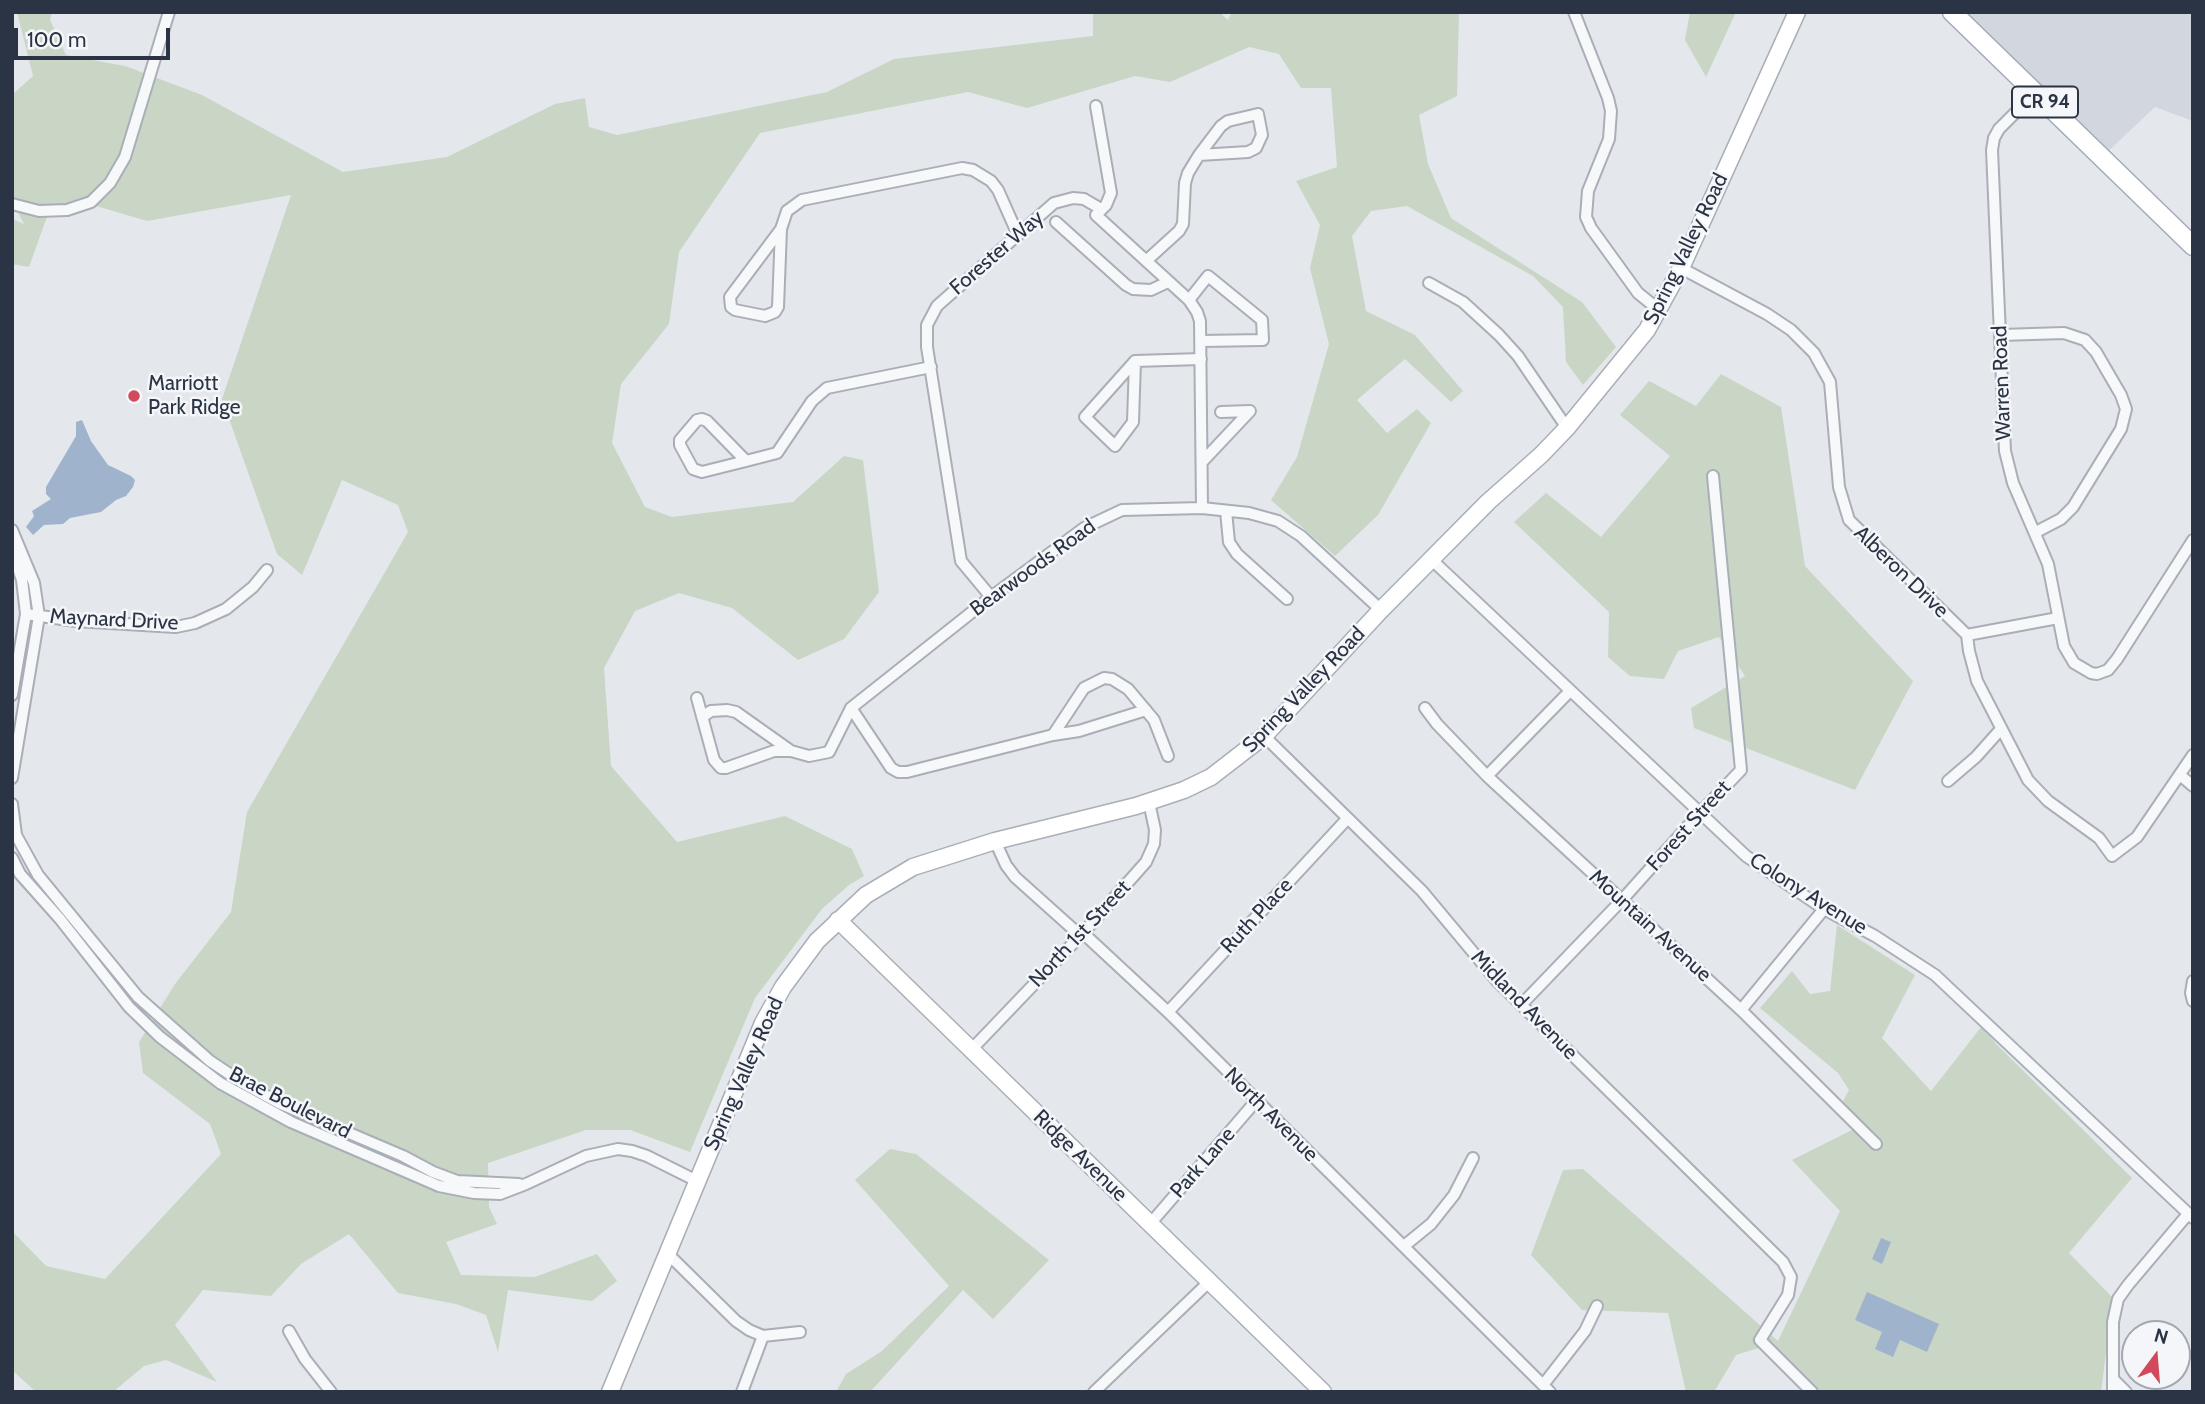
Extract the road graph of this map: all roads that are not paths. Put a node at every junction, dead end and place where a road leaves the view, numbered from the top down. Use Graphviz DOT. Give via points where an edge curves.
graph roads {
  1 [pos="169,12"];
  2 [pos="1574,12"];
  3 [pos="1797,12"];
  4 [pos="1952,12"];
  5 [pos="2035,93"];
  6 [pos="1096,106"];
  7 [pos="1199,155"];
  8 [pos="12,204"];
  9 [pos="1101,209"];
  10 [pos="1056,222"];
  11 [pos="781,229"];
  12 [pos="1018,235"];
  13 [pos="2193,246"];
  14 [pos="1146,261"];
  15 [pos="1681,268"];
  16 [pos="1168,282"];
  17 [pos="1429,283"];
  18 [pos="1189,300"];
  19 [pos="1659,310"];
  20 [pos="2001,335"];
  21 [pos="1201,341"];
  22 [pos="1201,359"];
  23 [pos="1135,361"];
  24 [pos="932,367"];
  25 [pos="1221,412"];
  26 [pos="1567,428"];
  27 [pos="746,461"];
  28 [pos="1202,462"];
  29 [pos="1713,476"];
  30 [pos="1202,509"];
  31 [pos="1226,511"];
  32 [pos="12,530"];
  33 [pos="2036,532"];
  34 [pos="2193,540"];
  35 [pos="12,550"];
  36 [pos="1432,560"];
  37 [pos="267,570"];
  38 [pos="991,597"];
  39 [pos="1287,599"];
  40 [pos="1381,610"];
  41 [pos="26,614"];
  42 [pos="39,616"];
  43 [pos="2059,618"];
  44 [pos="1967,635"];
  45 [pos="1570,691"];
  46 [pos="12,695"];
  47 [pos="697,698"];
  48 [pos="852,708"];
  49 [pos="1425,708"];
  50 [pos="1146,710"];
  51 [pos="702,717"];
  52 [pos="2001,729"];
  53 [pos="1053,735"];
  54 [pos="1264,736"];
  55 [pos="791,751"];
  56 [pos="2193,755"];
  57 [pos="1168,756"];
  58 [pos="2180,775"];
  59 [pos="1487,776"];
  60 [pos="12,778"];
  61 [pos="1948,781"];
  62 [pos="2193,786"];
  63 [pos="1149,802"];
  64 [pos="12,804"];
  65 [pos="1699,814"];
  66 [pos="1347,819"];
  67 [pos="995,841"];
  68 [pos="12,858"];
  69 [pos="1622,900"];
  70 [pos="1824,909"];
  71 [pos="838,920"];
  72 [pos="1083,933"];
  73 [pos="2193,981"];
  74 [pos="2193,1001"];
  75 [pos="1521,1005"];
  76 [pos="1741,1010"];
  77 [pos="1168,1012"];
  78 [pos="971,1050"];
  79 [pos="1256,1101"];
  80 [pos="1876,1144"];
  81 [pos="1473,1158"];
  82 [pos="697,1181"];
  83 [pos="526,1184"];
  84 [pos="2190,1216"];
  85 [pos="1150,1224"];
  86 [pos="1404,1246"];
  87 [pos="667,1253"];
  88 [pos="1210,1281"];
  89 [pos="1597,1306"];
  90 [pos="289,1331"];
  91 [pos="800,1332"];
  92 [pos="763,1336"];
  93 [pos="2113,1379"];
  94 [pos="1547,1389"];
  95 [pos="331,1392"];
  96 [pos="610,1392"];
  97 [pos="742,1392"];
  98 [pos="1094,1392"];
  99 [pos="1324,1392"];
  100 [pos="1812,1392"];
  101 [pos="2113,1392"];
  102 [pos="2126,1392"];
  1 -- 8 [label="street" via="125,157 110,183 91,202 67,210 39,211"];
  2 -- 19 [label="street" via="1611,111 1609,139 1588,191 1586,217 1638,293"];
  3 -- 15 [label="street, Spring Valley Road"];
  4 -- 5 [label="main road, CR 94"];
  5 -- 13 [label="main road, CR 94"];
  5 -- 20 [label="street, Warren Road" via="1999,128 1993,143"];
  6 -- 9 [label="street" via="1111,193"];
  7 -- 7 [label="street" via="1256,148 1262,135 1258,114 1228,121"];
  7 -- 14 [label="street" via="1185,183 1183,223"];
  9 -- 12 [label="street, Forester Way" via="1084,199 1063,199"];
  9 -- 14 [label="street" via="1096,215"];
  10 -- 16 [label="street" via="1133,289 1151,290"];
  11 -- 11 [label="street" via="730,297 735,310 765,316 778,307"];
  11 -- 12 [label="street" via="787,211 802,200 962,168 991,181"];
  12 -- 24 [label="street, Forester Way" via="930,315 925,336"];
  14 -- 16 [label="street"];
  15 -- 19 [label="street, Spring Valley Road"];
  15 -- 44 [label="street, Alberon Drive" via="1767,314 1814,353 1830,382 1839,487 1849,520"];
  16 -- 18 [label="street"];
  17 -- 26 [label="street" via="1463,302 1499,335"];
  18 -- 21 [label="street" via="1200,321"];
  18 -- 21 [label="street" via="1208,276 1262,320 1263,340"];
  19 -- 26 [label="street, Spring Valley Road"];
  20 -- 33 [label="street, Warren Road" via="2006,462"];
  20 -- 33 [label="street" via="2064,333 2085,340 2126,409 2122,429 2073,508"];
  21 -- 22 [label="street"];
  22 -- 23 [label="street"];
  22 -- 28 [label="street"];
  23 -- 23 [label="street" via="1085,417 1115,446 1133,422"];
  24 -- 27 [label="street" via="827,388 812,401 777,453"];
  24 -- 38 [label="street, Forester Way" via="961,561"];
  25 -- 28 [label="street" via="1250,411"];
  26 -- 36 [label="street, Spring Valley Road"];
  27 -- 27 [label="street" via="697,471 680,440 702,419"];
  28 -- 30 [label="street"];
  29 -- 65 [label="street, Forest Street" via="1741,770"];
  30 -- 31 [label="street, Bearwoods Road"];
  30 -- 38 [label="street, Bearwoods Road" via="1111,513"];
  31 -- 39 [label="street" via="1229,542 1237,554"];
  31 -- 40 [label="street, Bearwoods Road" via="1278,521 1301,536"];
  32 -- 42 [label="street" via="34,583"];
  33 -- 43 [label="street, Warren Road" via="2049,564"];
  34 -- 43 [label="street, Warren Road" via="2117,659 2103,673 2085,671 2070,658"];
  35 -- 41 [label="street"];
  36 -- 40 [label="street, Spring Valley Road"];
  36 -- 45 [label="street, Colony Avenue"];
  37 -- 42 [label="street, Maynard Drive" via="226,609 176,627"];
  38 -- 48 [label="street, Bearwoods Road"];
  40 -- 54 [label="street, Spring Valley Road"];
  41 -- 42 [label="street, Maynard Drive"];
  41 -- 46 [label="street"];
  42 -- 60 [label="street"];
  43 -- 44 [label="street"];
  44 -- 52 [label="street, Alberon Drive" via="1977,681"];
  45 -- 59 [label="street"];
  45 -- 65 [label="street, Colony Avenue"];
  47 -- 51 [label="street, Bearwoods Road"];
  48 -- 53 [label="street" via="898,772"];
  48 -- 55 [label="street, Bearwoods Road" via="829,752 809,756"];
  49 -- 59 [label="street, Mountain Avenue"];
  50 -- 53 [label="street"];
  50 -- 53 [label="street" via="1121,683 1104,678 1084,688"];
  50 -- 57 [label="street"];
  51 -- 55 [label="street" via="719,709 736,712"];
  51 -- 55 [label="street, Bearwoods Road" via="714,760 721,768 774,751"];
  52 -- 58 [label="street, Alberon Drive" via="2028,780 2099,838 2112,856 2137,837"];
  52 -- 61 [label="street"];
  54 -- 63 [label="street, Spring Valley Road" via="1211,777"];
  54 -- 66 [label="street, Midland Avenue"];
  56 -- 58 [label="street"];
  58 -- 62 [label="street"];
  59 -- 69 [label="street, Mountain Avenue"];
  63 -- 67 [label="street, Spring Valley Road"];
  63 -- 72 [label="street, North 1st Street" via="1155,830 1146,862"];
  64 -- 83 [label="street, Brae Boulevard" via="16,835 38,875 138,997 210,1061 281,1104 433,1172 457,1181"];
  65 -- 69 [label="street, Forest Street"];
  65 -- 70 [label="street, Colony Avenue" via="1746,856"];
  66 -- 75 [label="street, Midland Avenue" via="1422,891"];
  66 -- 77 [label="street, Ruth Place"];
  67 -- 71 [label="street, Spring Valley Road" via="913,867 866,895"];
  67 -- 72 [label="street, North Avenue" via="1015,877"];
  68 -- 83 [label="street, Brae Boulevard" via="20,874 129,1007 220,1083 291,1122 439,1186 500,1194"];
  69 -- 75 [label="street, Forest Street"];
  69 -- 76 [label="street, Mountain Avenue"];
  70 -- 76 [label="street"];
  70 -- 84 [label="street, Colony Avenue" via="1935,975"];
  71 -- 78 [label="street, Ridge Avenue"];
  71 -- 82 [label="street, Spring Valley Road" via="799,964 763,1023"];
  72 -- 77 [label="street, North Avenue"];
  72 -- 78 [label="street, North 1st Street"];
  73 -- 74 [label="street"];
  75 -- 100 [label="street, Midland Avenue" via="1783,1262 1791,1286 1760,1340"];
  76 -- 80 [label="street, Mountain Avenue"];
  77 -- 79 [label="street, North Avenue"];
  78 -- 85 [label="street, Ridge Avenue"];
  79 -- 85 [label="street, Park Lane"];
  79 -- 86 [label="street, North Avenue"];
  81 -- 86 [label="street" via="1454,1195 1420,1235"];
  82 -- 83 [label="street, Brae Boulevard" via="647,1156 618,1149 586,1156"];
  82 -- 87 [label="street, Spring Valley Road"];
  84 -- 93 [label="street" via="2118,1299 2113,1322"];
  85 -- 88 [label="street, Ridge Avenue"];
  86 -- 94 [label="street, North Avenue"];
  87 -- 92 [label="street" via="736,1321"];
  87 -- 96 [label="street, Spring Valley Road"];
  88 -- 98 [label="street"];
  88 -- 99 [label="street, Ridge Avenue"];
  89 -- 94 [label="street"];
  90 -- 95 [label="street" via="304,1359"];
  91 -- 92 [label="street"];
  92 -- 97 [label="street"];
  93 -- 101 [label="street"];
  93 -- 102 [label="street"];
}
